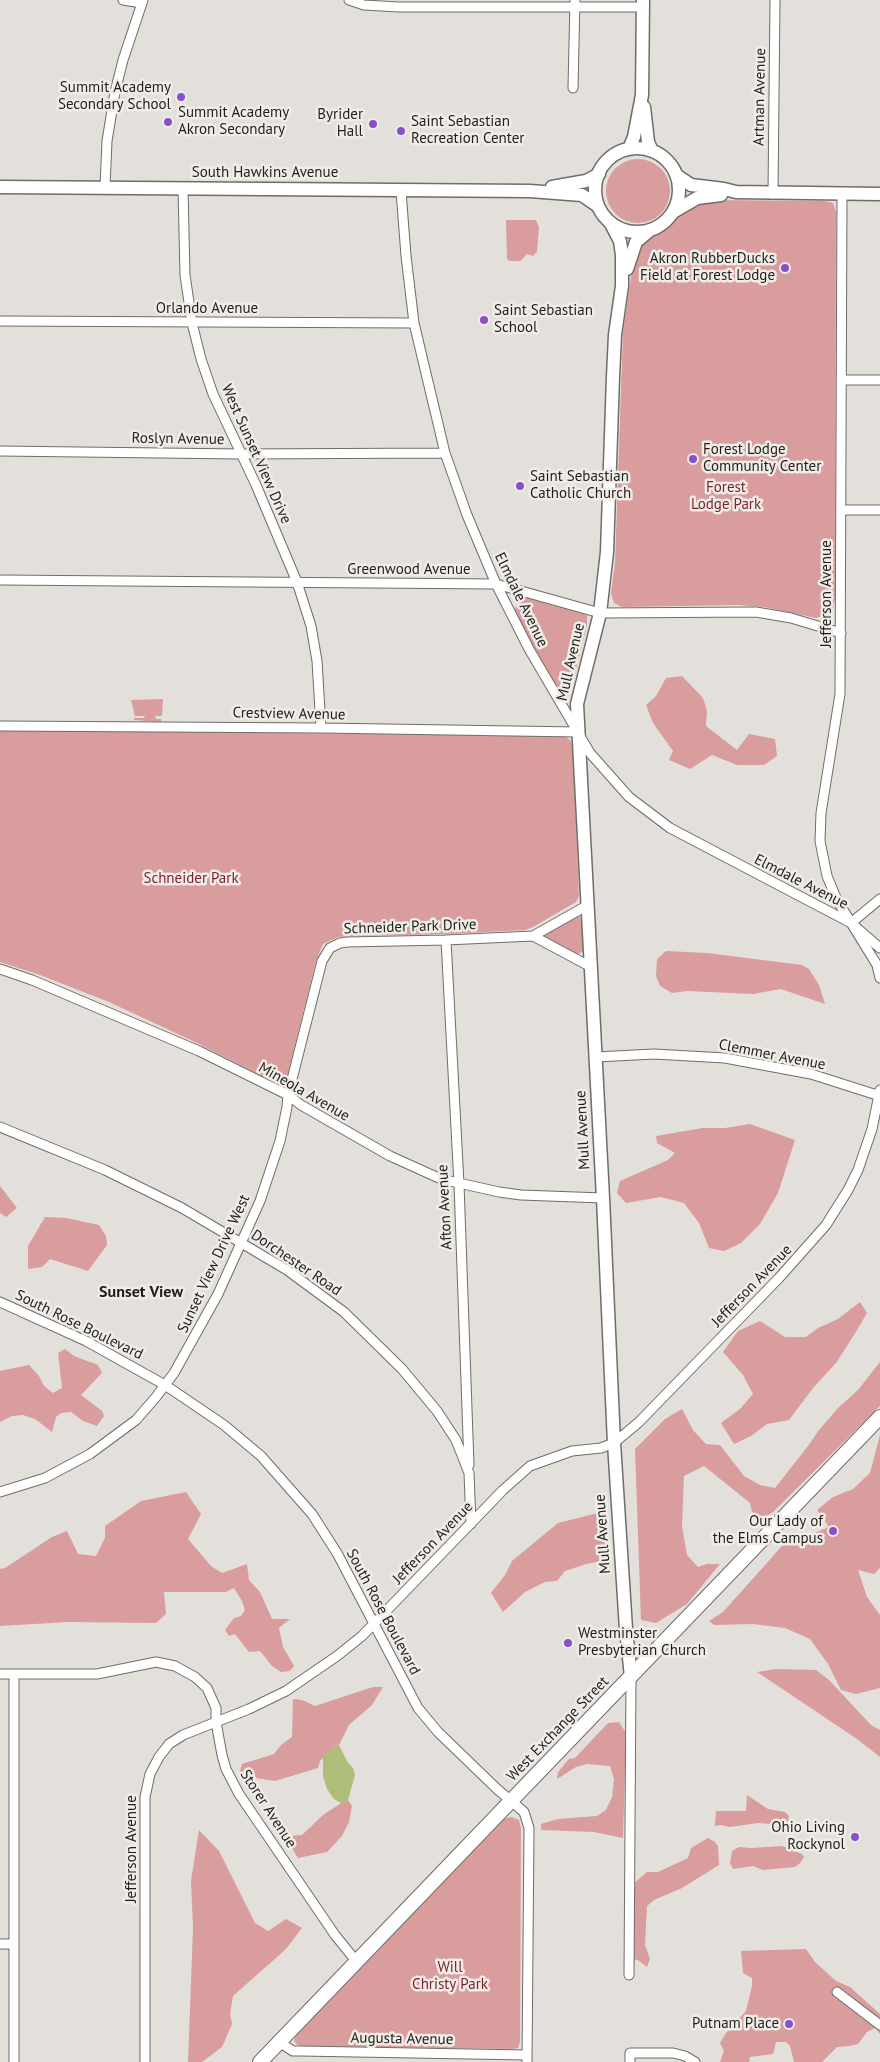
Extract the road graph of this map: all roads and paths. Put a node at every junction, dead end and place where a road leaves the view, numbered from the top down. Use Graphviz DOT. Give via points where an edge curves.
graph roads {
  1 [pos="123,0"];
  2 [pos="349,0"];
  3 [pos="775,0"];
  4 [pos="142,1"];
  5 [pos="399,3"];
  6 [pos="575,3"];
  7 [pos="643,3"];
  8 [pos="573,88"];
  9 [pos="642,95"];
  10 [pos="629,149"];
  11 [pos="652,151"];
  12 [pos="599,174"];
  13 [pos="676,175"];
  14 [pos="0,187"];
  15 [pos="105,187"];
  16 [pos="184,189"];
  17 [pos="530,190"];
  18 [pos="401,191"];
  19 [pos="736,192"];
  20 [pos="773,194"];
  21 [pos="842,194"];
  22 [pos="880,194"];
  23 [pos="598,206"];
  24 [pos="673,212"];
  25 [pos="610,222"];
  26 [pos="649,231"];
  27 [pos="622,286"];
  28 [pos="0,321"];
  29 [pos="192,323"];
  30 [pos="414,323"];
  31 [pos="842,380"];
  32 [pos="880,380"];
  33 [pos="0,451"];
  34 [pos="445,453"];
  35 [pos="241,454"];
  36 [pos="842,510"];
  37 [pos="880,510"];
  38 [pos="0,580"];
  39 [pos="297,582"];
  40 [pos="496,584"];
  41 [pos="600,613"];
  42 [pos="841,633"];
  43 [pos="0,726"];
  44 [pos="321,728"];
  45 [pos="578,732"];
  46 [pos="880,899"];
  47 [pos="588,905"];
  48 [pos="851,923"];
  49 [pos="532,936"];
  50 [pos="446,940"];
  51 [pos="880,948"];
  52 [pos="591,967"];
  53 [pos="0,969"];
  54 [pos="880,978"];
  55 [pos="309,1014"];
  56 [pos="596,1057"];
  57 [pos="880,1094"];
  58 [pos="288,1096"];
  59 [pos="0,1127"];
  60 [pos="459,1184"];
  61 [pos="603,1198"];
  62 [pos="242,1243"];
  63 [pos="0,1302"];
  64 [pos="165,1385"];
  65 [pos="880,1417"];
  66 [pos="614,1443"];
  67 [pos="469,1473"];
  68 [pos="0,1492"];
  69 [pos="471,1524"];
  70 [pos="374,1623"];
  71 [pos="0,1674"];
  72 [pos="14,1674"];
  73 [pos="631,1677"];
  74 [pos="216,1722"];
  75 [pos="511,1801"];
  76 [pos="0,1944"];
  77 [pos="14,1944"];
  78 [pos="356,1961"];
  79 [pos="629,1975"];
  80 [pos="837,1992"];
  81 [pos="880,2025"];
  82 [pos="279,2042"];
  83 [pos="363,2057"];
  84 [pos="527,2058"];
  85 [pos="630,2058"];
  86 [pos="14,2062"];
  87 [pos="146,2062"];
  88 [pos="260,2062"];
  89 [pos="695,2062"];
  1 -- 4 [label="street"];
  2 -- 5 [label="street" via="364,5"];
  3 -- 20 [label="street, Artman Avenue"];
  4 -- 15 [label="street" via="115,92 107,141"];
  5 -- 6 [label="street"];
  6 -- 7 [label="street"];
  6 -- 8 [label="street"];
  7 -- 9 [label="street"];
  9 -- 10 [label="street"];
  9 -- 11 [label="street"];
  10 -- 11 [label="street"];
  10 -- 12 [label="street" via="611,158"];
  11 -- 13 [label="street" via="671,165"];
  12 -- 17 [label="street, South Hawkins Avenue" via="586,181"];
  12 -- 23 [label="street" via="595,190"];
  13 -- 19 [label="street" via="691,185"];
  13 -- 24 [label="street" via="679,194"];
  14 -- 15 [label="street, South Hawkins Avenue"];
  15 -- 16 [label="street, South Hawkins Avenue"];
  16 -- 18 [label="street, South Hawkins Avenue"];
  16 -- 29 [label="street, West Sunset View Drive" via="185,275"];
  17 -- 18 [label="street, South Hawkins Avenue"];
  17 -- 23 [label="street, South Hawkins Avenue" via="582,195"];
  18 -- 30 [label="street, Elmdale Avenue"];
  19 -- 20 [label="street"];
  19 -- 24 [label="street" via="697,198"];
  20 -- 21 [label="street"];
  21 -- 22 [label="street"];
  21 -- 31 [label="street, Jefferson Avenue"];
  23 -- 25 [label="street"];
  24 -- 26 [label="street"];
  25 -- 26 [label="street" via="629,232"];
  25 -- 27 [label="street, Mull Avenue" via="620,241"];
  26 -- 27 [label="street, Mull Avenue" via="636,242"];
  27 -- 41 [label="street, Mull Avenue" via="615,344 607,552"];
  28 -- 29 [label="street, Orlando Avenue"];
  29 -- 30 [label="street, Orlando Avenue"];
  29 -- 35 [label="street, West Sunset View Drive" via="214,394"];
  30 -- 34 [label="street, Elmdale Avenue"];
  31 -- 32 [label="street"];
  31 -- 36 [label="street, Jefferson Avenue"];
  33 -- 35 [label="street, Roslyn Avenue"];
  34 -- 35 [label="street, Roslyn Avenue"];
  34 -- 40 [label="street, Elmdale Avenue"];
  35 -- 39 [label="street, West Sunset View Drive"];
  36 -- 37 [label="street"];
  36 -- 42 [label="street, Jefferson Avenue"];
  38 -- 39 [label="street, Greenwood Avenue"];
  39 -- 40 [label="street, Greenwood Avenue"];
  39 -- 44 [label="street, West Sunset View Drive" via="317,661"];
  40 -- 41 [label="street, Greenwood Avenue"];
  40 -- 45 [label="street, Elmdale Avenue" via="529,649"];
  41 -- 42 [label="street, Greenwood Avenue" via="756,612 791,618"];
  41 -- 45 [label="street, Mull Avenue" via="577,704"];
  42 -- 48 [label="street, Jefferson Avenue" via="840,694 821,813 820,841 827,876"];
  43 -- 44 [label="street, Crestview Avenue"];
  44 -- 45 [label="street, Crestview Avenue"];
  45 -- 47 [label="street, Mull Avenue"];
  45 -- 48 [label="street, Elmdale Avenue" via="605,771 630,797 663,823"];
  46 -- 48 [label="street"];
  47 -- 49 [label="street, Schneider Park Drive"];
  47 -- 52 [label="street, Mull Avenue"];
  48 -- 51 [label="street, Elmdale Avenue"];
  48 -- 54 [label="street, Jefferson Avenue" via="877,965"];
  49 -- 50 [label="street, Schneider Park Drive"];
  49 -- 52 [label="street"];
  50 -- 55 [label="street, Schneider Park Drive" via="333,945 322,962"];
  50 -- 60 [label="street, Afton Avenue"];
  52 -- 56 [label="street, Mull Avenue"];
  53 -- 58 [label="street, Mineola Avenue" via="147,1028"];
  55 -- 58 [label="street, Sunset View Drive West"];
  56 -- 57 [label="street, Clemmer Avenue" via="654,1054 725,1058 811,1074"];
  56 -- 61 [label="street, Mull Avenue"];
  57 -- 66 [label="street, Jefferson Avenue" via="858,1170 826,1226 649,1413"];
  58 -- 60 [label="street, Mineola Avenue" via="390,1156"];
  58 -- 62 [label="street, Sunset View Drive West" via="280,1141"];
  59 -- 62 [label="street, Dorchester Road" via="151,1192"];
  60 -- 61 [label="street, Mineola Avenue" via="521,1195"];
  60 -- 67 [label="street, Afton Avenue"];
  61 -- 66 [label="street, Mull Avenue"];
  62 -- 64 [label="street, Sunset View Drive West" via="196,1337"];
  62 -- 67 [label="street, Dorchester Road" via="322,1294 386,1351 437,1411 456,1440"];
  63 -- 64 [label="street, South Rose Boulevard" via="86,1342"];
  64 -- 68 [label="street, Sunset View Drive West" via="136,1420 90,1454 45,1478"];
  64 -- 70 [label="street, South Rose Boulevard" via="224,1425 286,1482 337,1553"];
  65 -- 73 [label="main road, West Exchange Street"];
  66 -- 69 [label="street, Jefferson Avenue" via="572,1451 530,1466"];
  66 -- 73 [label="street, Mull Avenue"];
  67 -- 69 [label="street, Dorchester Road"];
  69 -- 70 [label="street, Jefferson Avenue"];
  70 -- 74 [label="street, Jefferson Avenue" via="337,1656 286,1691"];
  70 -- 75 [label="street, South Rose Boulevard" via="411,1696 426,1718"];
  71 -- 72 [label="street, Storer Avenue"];
  72 -- 74 [label="street, Storer Avenue" via="97,1674 146,1663 169,1664 190,1673 207,1688 216,1708"];
  72 -- 77 [label="street"];
  73 -- 75 [label="main road, West Exchange Street"];
  73 -- 79 [label="street, Mull Avenue"];
  74 -- 78 [label="street, Storer Avenue" via="226,1769 239,1794 335,1936"];
  74 -- 87 [label="street, Jefferson Avenue" via="193,1730 169,1744 153,1767 147,1785"];
  75 -- 78 [label="main road, West Exchange Street"];
  75 -- 84 [label="street, South Rose Boulevard" via="524,1812 529,1828"];
  76 -- 77 [label="street"];
  77 -- 86 [label="street"];
  78 -- 82 [label="main road, West Exchange Street"];
  80 -- 81 [label="street"];
  82 -- 83 [label="street, Augusta Avenue" via="293,2051"];
  82 -- 88 [label="main road, West Exchange Street"];
  83 -- 84 [label="street, Augusta Avenue"];
  85 -- 89 [label="street" via="673,2053"];
}
